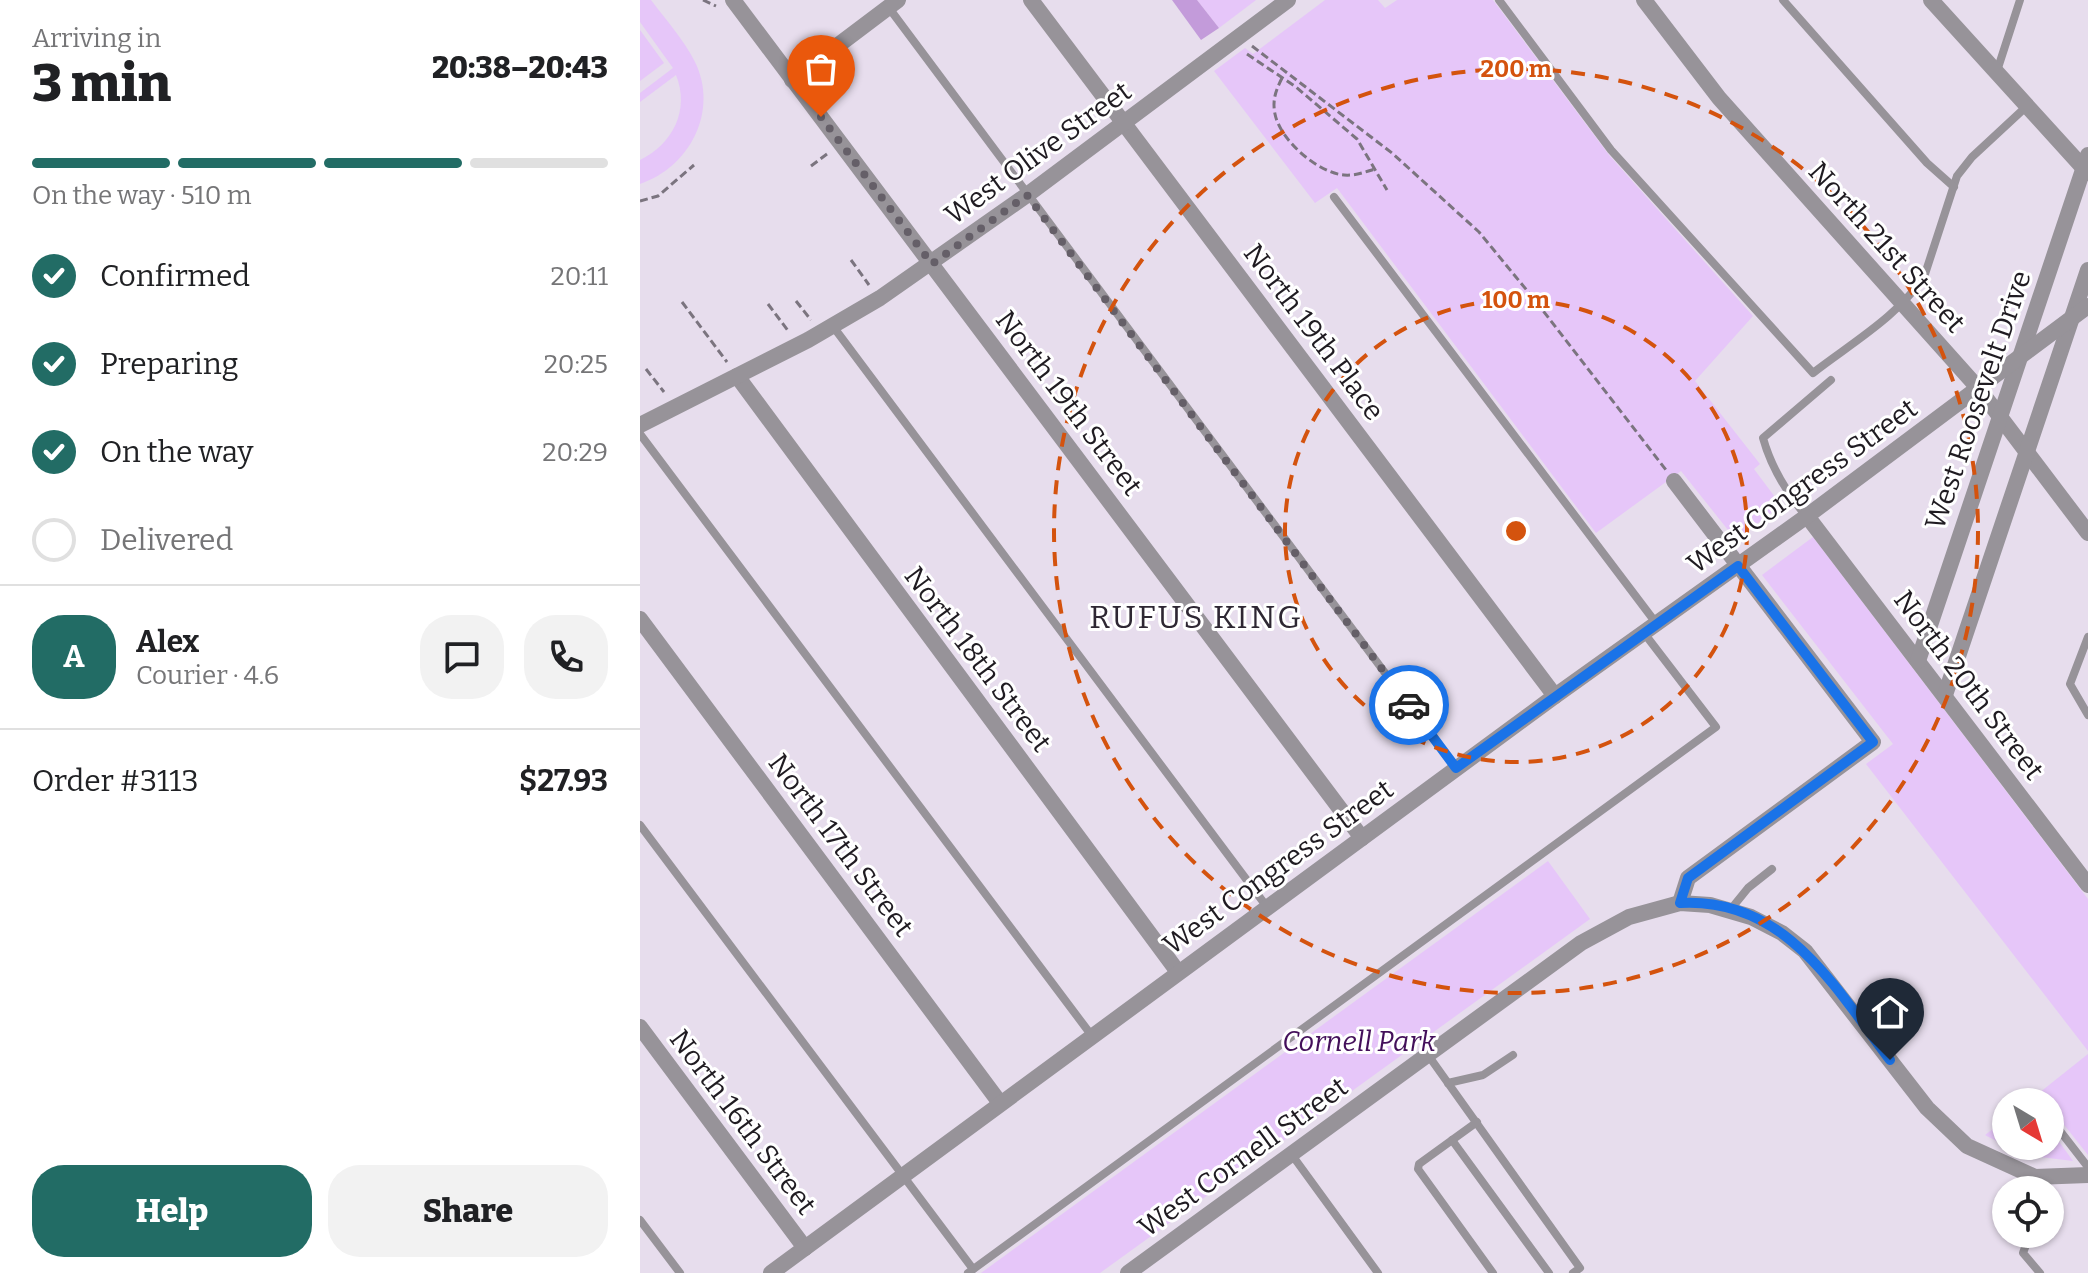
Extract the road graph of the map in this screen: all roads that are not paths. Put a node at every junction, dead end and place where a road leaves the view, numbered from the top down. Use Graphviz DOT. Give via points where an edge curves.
graph roads {
  1 [pos="733,0"];
  2 [pos="1031,0"];
  3 [pos="1288,0"];
  4 [pos="1499,0"];
  5 [pos="1644,0"];
  6 [pos="1783,0"];
  7 [pos="1931,0"];
  8 [pos="2020,0"];
  9 [pos="894,4"];
  10 [pos="1997,71"];
  11 [pos="792,80"];
  12 [pos="2027,106"];
  13 [pos="1124,123"];
  14 [pos="2087,165"];
  15 [pos="1954,187"];
  16 [pos="1027,195"];
  17 [pos="1334,197"];
  18 [pos="932,264"];
  19 [pos="2088,270"];
  20 [pos="1903,302"];
  21 [pos="2088,306"];
  22 [pos="2072,317"];
  23 [pos="832,325"];
  24 [pos="2019,360"];
  25 [pos="737,376"];
  26 [pos="1831,380"];
  27 [pos="1979,389"];
  28 [pos="1999,418"];
  29 [pos="640,425"];
  30 [pos="640,434"];
  31 [pos="2027,453"];
  32 [pos="1674,481"];
  33 [pos="1807,516"];
  34 [pos="2088,533"];
  35 [pos="1738,566"];
  36 [pos="640,619"];
  37 [pos="1650,628"];
  38 [pos="2088,637"];
  39 [pos="1918,661"];
  40 [pos="1945,695"];
  41 [pos="1555,696"];
  42 [pos="2088,715"];
  43 [pos="1456,768"];
  44 [pos="640,825"];
  45 [pos="1362,838"];
  46 [pos="1772,869"];
  47 [pos="2088,885"];
  48 [pos="1680,903"];
  49 [pos="1267,907"];
  50 [pos="1731,909"];
  51 [pos="1178,972"];
  52 [pos="640,1027"];
  53 [pos="1092,1036"];
  54 [pos="1428,1055"];
  55 [pos="1513,1055"];
  56 [pos="1448,1083"];
  57 [pos="1000,1103"];
  58 [pos="1477,1122"];
  59 [pos="2064,1136"];
  60 [pos="1452,1140"];
  61 [pos="1291,1154"];
  62 [pos="2088,1167"];
  63 [pos="904,1174"];
  64 [pos="2088,1175"];
  65 [pos="2023,1176"];
  66 [pos="2064,1179"];
  67 [pos="640,1220"];
  68 [pos="805,1248"];
  69 [pos="2025,1248"];
  70 [pos="970,1271"];
  71 [pos="680,1273"];
  72 [pos="771,1273"];
  73 [pos="1128,1273"];
  74 [pos="1378,1273"];
  75 [pos="1493,1273"];
  76 [pos="1549,1273"];
  77 [pos="1573,1273"];
  78 [pos="2040,1273"];
  1 -- 11 [label="street, North 19th Street"];
  2 -- 13 [label="street, North 19th Place"];
  3 -- 13 [label="street, West Olive Street"];
  4 -- 20 [label="lane" via="1611,150 1813,373"];
  5 -- 20 [label="street, North 21st Street" via="1719,98"];
  6 -- 15 [label="lane"];
  7 -- 10 [label="street"];
  8 -- 10 [label="lane"];
  9 -- 11 [label="street"];
  9 -- 16 [label="lane"];
  10 -- 12 [label="street"];
  11 -- 18 [label="street, North 19th Street"];
  12 -- 14 [label="street"];
  12 -- 15 [label="lane" via="1964,166"];
  13 -- 16 [label="street, West Olive Street"];
  13 -- 41 [label="street, North 19th Place"];
  14 -- 24 [label="street, West Roosevelt Drive"];
  15 -- 20 [label="lane" via="1925,274"];
  16 -- 18 [label="street, West Olive Street"];
  16 -- 43 [label="lane"];
  17 -- 37 [label="lane"];
  18 -- 23 [label="street, West Olive Street"];
  18 -- 45 [label="street, North 19th Street"];
  19 -- 22 [label="street"];
  20 -- 27 [label="street, North 21st Street"];
  21 -- 22 [label="street, West Congress Street"];
  22 -- 24 [label="street, West Congress Street"];
  22 -- 31 [label="street"];
  23 -- 25 [label="street, West Olive Street"];
  23 -- 49 [label="lane"];
  24 -- 27 [label="street, West Congress Street"];
  24 -- 28 [label="street, West Roosevelt Drive"];
  25 -- 29 [label="street, West Olive Street"];
  25 -- 51 [label="street, North 18th Street"];
  26 -- 33 [label="lane" via="1763,438 1768,458"];
  27 -- 28 [label="street, North 21st Street"];
  27 -- 33 [label="street, West Congress Street"];
  28 -- 31 [label="street, North 21st Street"];
  28 -- 39 [label="street, West Roosevelt Drive"];
  30 -- 53 [label="lane"];
  31 -- 34 [label="street, North 21st Street"];
  31 -- 40 [label="street"];
  32 -- 35 [label="street"];
  33 -- 35 [label="street, West Congress Street"];
  33 -- 39 [label="street, North 20th Street"];
  35 -- 37 [label="street, West Congress Street"];
  35 -- 48 [label="street" via="1873,742 1688,878"];
  36 -- 57 [label="street, North 17th Street"];
  37 -- 41 [label="street, West Congress Street"];
  37 -- 70 [label="lane" via="1716,727"];
  38 -- 42 [label="lane" via="2070,684"];
  39 -- 40 [label="street, North 20th Street"];
  40 -- 47 [label="street, North 20th Street"];
  41 -- 43 [label="street, West Congress Street"];
  43 -- 45 [label="street, West Congress Street"];
  44 -- 63 [label="lane"];
  45 -- 49 [label="street, West Congress Street"];
  46 -- 50 [label="lane"];
  48 -- 50 [label="street, West Cornell Street"];
  48 -- 54 [label="street, West Cornell Street" via="1629,917 1594,935"];
  49 -- 51 [label="street, West Congress Street"];
  50 -- 65 [label="street, West Cornell Street" via="1782,933 1805,951 1927,1108 1967,1146"];
  51 -- 53 [label="street, West Congress Street"];
  52 -- 68 [label="street, North 16th Street"];
  53 -- 57 [label="street, West Congress Street"];
  54 -- 56 [label="lane"];
  54 -- 61 [label="street, West Cornell Street"];
  55 -- 56 [label="lane" via="1483,1075"];
  56 -- 58 [label="lane"];
  57 -- 63 [label="street, West Congress Street"];
  58 -- 60 [label="lane"];
  58 -- 77 [label="lane" via="1580,1268"];
  59 -- 62 [label="lane"];
  60 -- 75 [label="lane" via="1418,1169"];
  60 -- 76 [label="lane"];
  61 -- 73 [label="street, West Cornell Street"];
  61 -- 74 [label="lane"];
  63 -- 68 [label="street, West Congress Street"];
  63 -- 70 [label="lane"];
  64 -- 66 [label="street, West Cornell Street"];
  67 -- 71 [label="lane"];
  68 -- 72 [label="street, West Congress Street"];
  69 -- 78 [label="lane" via="2023,1253"];
}
